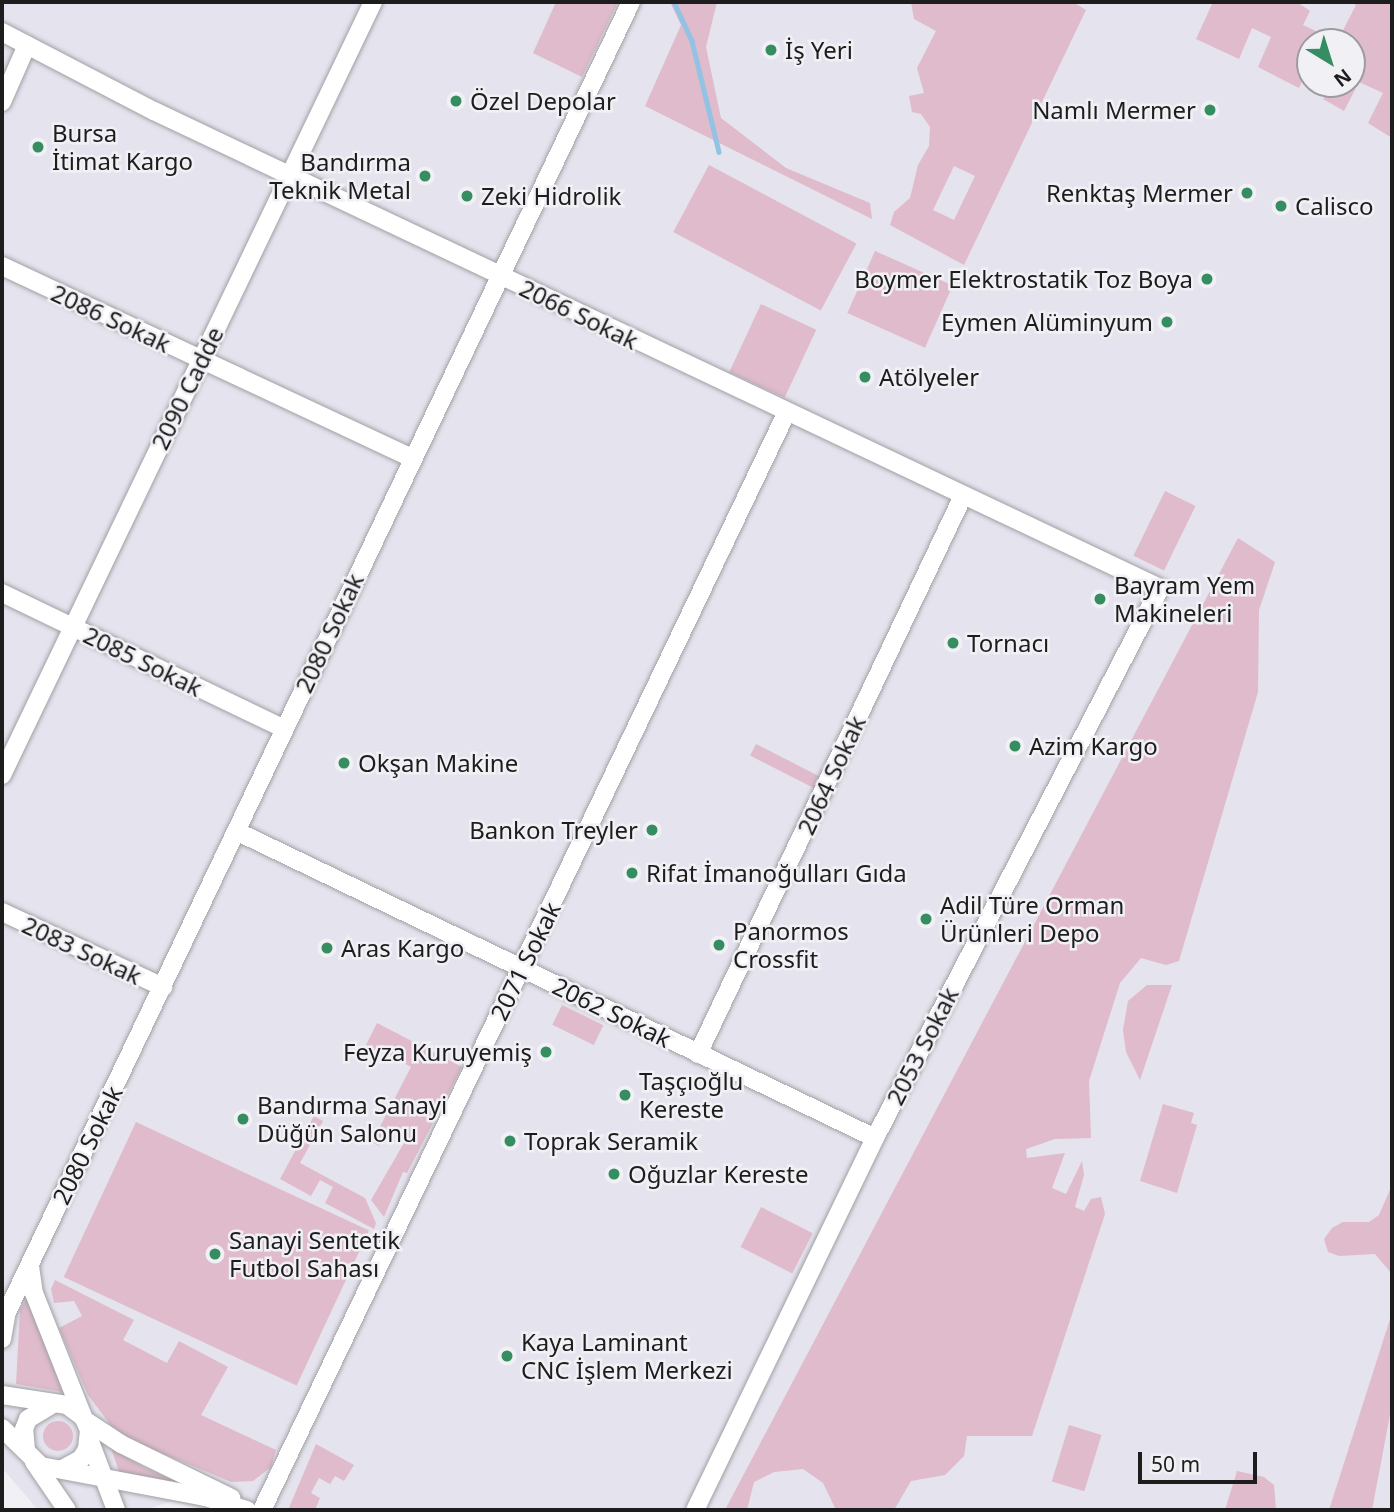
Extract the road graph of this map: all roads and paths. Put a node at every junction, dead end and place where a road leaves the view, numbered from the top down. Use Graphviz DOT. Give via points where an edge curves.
graph roads {
  1 [pos="373,2"];
  2 [pos="631,2"];
  3 [pos="2,32"];
  4 [pos="27,45"];
  5 [pos="2,102"];
  6 [pos="289,176"];
  7 [pos="2,266"];
  8 [pos="498,275"];
  9 [pos="201,360"];
  10 [pos="787,412"];
  11 [pos="411,458"];
  12 [pos="964,496"];
  13 [pos="1160,588"];
  14 [pos="2,593"];
  15 [pos="73,627"];
  16 [pos="284,729"];
  17 [pos="2,775"];
  18 [pos="236,831"];
  19 [pos="2,912"];
  20 [pos="521,969"];
  21 [pos="163,987"];
  22 [pos="698,1054"];
  23 [pos="875,1138"];
  24 [pos="30,1265"];
  25 [pos="2,1339"];
  26 [pos="2,1395"];
  27 [pos="56,1403"];
  28 [pos="86,1426"];
  29 [pos="2,1428"];
  30 [pos="29,1454"];
  31 [pos="62,1469"];
  32 [pos="105,1478"];
  33 [pos="148,1488"];
  34 [pos="67,1510"];
  35 [pos="116,1510"];
  36 [pos="123,1510"];
  37 [pos="249,1510"];
  38 [pos="262,1510"];
  39 [pos="695,1510"];
  1 -- 6 [label="street, 2090 Cadde"];
  2 -- 8 [label="street, 2080 Sokak"];
  3 -- 4 [label="street, 2066 Sokak"];
  4 -- 5 [label="street"];
  4 -- 6 [label="street, 2066 Sokak"];
  6 -- 8 [label="street, 2066 Sokak"];
  6 -- 9 [label="street, 2090 Cadde"];
  7 -- 9 [label="street, 2086 Sokak"];
  8 -- 10 [label="street, 2066 Sokak"];
  8 -- 11 [label="street, 2080 Sokak"];
  9 -- 11 [label="street, 2086 Sokak"];
  9 -- 15 [label="street, 2090 Cadde"];
  10 -- 12 [label="street, 2066 Sokak"];
  10 -- 20 [label="street, 2071 Sokak"];
  11 -- 16 [label="street, 2080 Sokak"];
  12 -- 13 [label="street, 2066 Sokak"];
  12 -- 22 [label="street, 2064 Sokak"];
  13 -- 23 [label="street, 2053 Sokak"];
  14 -- 15 [label="street, 2085 Sokak"];
  15 -- 16 [label="street, 2085 Sokak"];
  15 -- 17 [label="street, 2090 Cadde"];
  16 -- 18 [label="street, 2080 Sokak"];
  18 -- 20 [label="street, 2062 Sokak"];
  18 -- 21 [label="street, 2080 Sokak"];
  19 -- 21 [label="street, 2083 Sokak"];
  20 -- 22 [label="street, 2062 Sokak"];
  20 -- 38 [label="street, 2071 Sokak"];
  21 -- 24 [label="street, 2080 Sokak"];
  22 -- 23 [label="street, 2062 Sokak"];
  23 -- 39 [label="street, 2053 Sokak"];
  24 -- 25 [label="street, 2080 Sokak" via="7,1312"];
  24 -- 28 [label="street" via="34,1293"];
  26 -- 27 [label="street"];
  27 -- 28 [label="street"];
  27 -- 30 [label="street" via="36,1410 29,1419 24,1429"];
  28 -- 31 [label="street" via="81,1459"];
  28 -- 32 [label="street"];
  28 -- 37 [label="street"];
  29 -- 30 [label="street"];
  30 -- 31 [label="street" via="41,1466"];
  30 -- 34 [label="street"];
  31 -- 32 [label="street"];
  32 -- 33 [label="street"];
  32 -- 35 [label="street"];
  33 -- 36 [label="street" via="132,1497"];
  33 -- 37 [label="street"];
}
